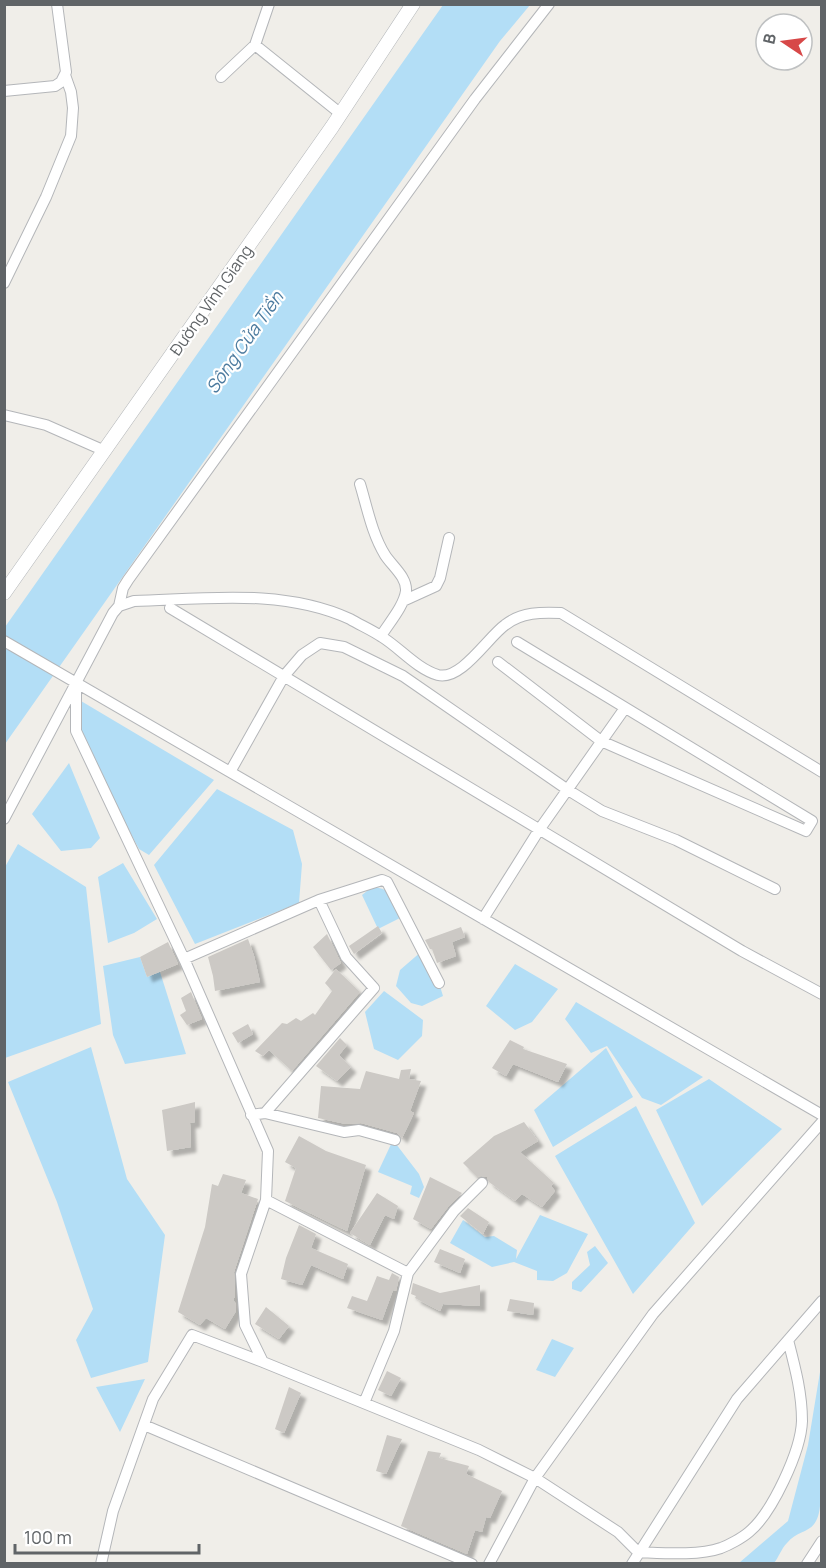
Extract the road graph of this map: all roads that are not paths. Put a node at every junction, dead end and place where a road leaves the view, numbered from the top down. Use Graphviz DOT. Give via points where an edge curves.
graph roads {
  1 [pos="57,4"];
  2 [pos="269,4"];
  3 [pos="413,4"];
  4 [pos="549,4"];
  5 [pos="255,45"];
  6 [pos="65,75"];
  7 [pos="221,77"];
  8 [pos="4,91"];
  9 [pos="341,114"];
  10 [pos="4,283"];
  11 [pos="4,415"];
  12 [pos="105,451"];
  13 [pos="360,484"];
  14 [pos="449,538"];
  15 [pos="4,593"];
  16 [pos="403,601"];
  17 [pos="119,606"];
  18 [pos="170,608"];
  19 [pos="381,636"];
  20 [pos="4,641"];
  21 [pos="517,642"];
  22 [pos="498,662"];
  23 [pos="284,676"];
  24 [pos="76,683"];
  25 [pos="625,708"];
  26 [pos="601,741"];
  27 [pos="230,772"];
  28 [pos="822,772"];
  29 [pos="568,790"];
  30 [pos="4,819"];
  31 [pos="539,830"];
  32 [pos="775,889"];
  33 [pos="320,900"];
  34 [pos="483,919"];
  35 [pos="184,959"];
  36 [pos="439,983"];
  37 [pos="822,994"];
  38 [pos="265,1113"];
  39 [pos="251,1115"];
  40 [pos="822,1115"];
  41 [pos="822,1122"];
  42 [pos="394,1140"];
  43 [pos="482,1183"];
  44 [pos="266,1200"];
  45 [pos="408,1273"];
  46 [pos="822,1301"];
  47 [pos="788,1340"];
  48 [pos="263,1362"];
  49 [pos="364,1403"];
  50 [pos="144,1425"];
  51 [pos="535,1478"];
  52 [pos="822,1541"];
  53 [pos="638,1552"];
  54 [pos="101,1563"];
  55 [pos="472,1563"];
  56 [pos="489,1563"];
  57 [pos="632,1563"];
  58 [pos="807,1563"];
  1 -- 6 [label="street"];
  2 -- 5 [label="street"];
  3 -- 9 [label="street, Đường Vĩnh Giang"];
  4 -- 17 [label="street" via="475,99 128,580"];
  5 -- 7 [label="street"];
  5 -- 9 [label="street"];
  6 -- 8 [label="street" via="55,86"];
  6 -- 10 [label="street" via="73,108 71,136"];
  9 -- 12 [label="street, Đường Vĩnh Giang"];
  11 -- 12 [label="street" via="46,425"];
  12 -- 15 [label="street, Đường Vĩnh Giang"];
  13 -- 16 [label="street" via="379,544 405,585"];
  14 -- 16 [label="street" via="436,586"];
  16 -- 19 [label="street"];
  17 -- 19 [label="street" via="134,601 246,597 286,601 336,613"];
  17 -- 24 [label="street"];
  18 -- 23 [label="street"];
  19 -- 28 [label="street" via="439,676 456,673 506,624 537,611 561,613"];
  20 -- 24 [label="street"];
  21 -- 25 [label="street"];
  22 -- 26 [label="street"];
  23 -- 27 [label="street"];
  23 -- 29 [label="street" via="302,655 320,643 344,647 404,676"];
  23 -- 31 [label="street"];
  24 -- 27 [label="street"];
  24 -- 30 [label="street"];
  24 -- 35 [label="street" via="76,731"];
  25 -- 26 [label="street"];
  25 -- 26 [label="street" via="812,820 806,831"];
  26 -- 29 [label="street"];
  27 -- 34 [label="street"];
  29 -- 31 [label="street"];
  29 -- 32 [label="street" via="602,811 676,840"];
  31 -- 34 [label="street"];
  31 -- 37 [label="street"];
  33 -- 35 [label="street"];
  33 -- 36 [label="street" via="384,880"];
  33 -- 38 [label="street" via="346,957 374,988"];
  34 -- 40 [label="street"];
  35 -- 39 [label="street"];
  38 -- 39 [label="street"];
  38 -- 42 [label="street"];
  39 -- 44 [label="street" via="268,1151"];
  41 -- 51 [label="street" via="653,1314"];
  43 -- 45 [label="street" via="454,1212"];
  44 -- 45 [label="street"];
  44 -- 48 [label="street" via="241,1274 245,1325"];
  45 -- 49 [label="street" via="394,1331"];
  46 -- 47 [label="street"];
  47 -- 53 [label="street" via="737,1399"];
  47 -- 53 [label="street" via="800,1386 802,1424 792,1463 773,1502 749,1532 721,1548 682,1553"];
  48 -- 49 [label="street"];
  48 -- 50 [label="street" via="192,1335 153,1399"];
  49 -- 51 [label="street" via="479,1450"];
  50 -- 54 [label="street" via="113,1511"];
  50 -- 55 [label="street"];
  51 -- 53 [label="street" via="618,1532"];
  51 -- 56 [label="street"];
  52 -- 58 [label="street"];
  53 -- 57 [label="street"];
}
